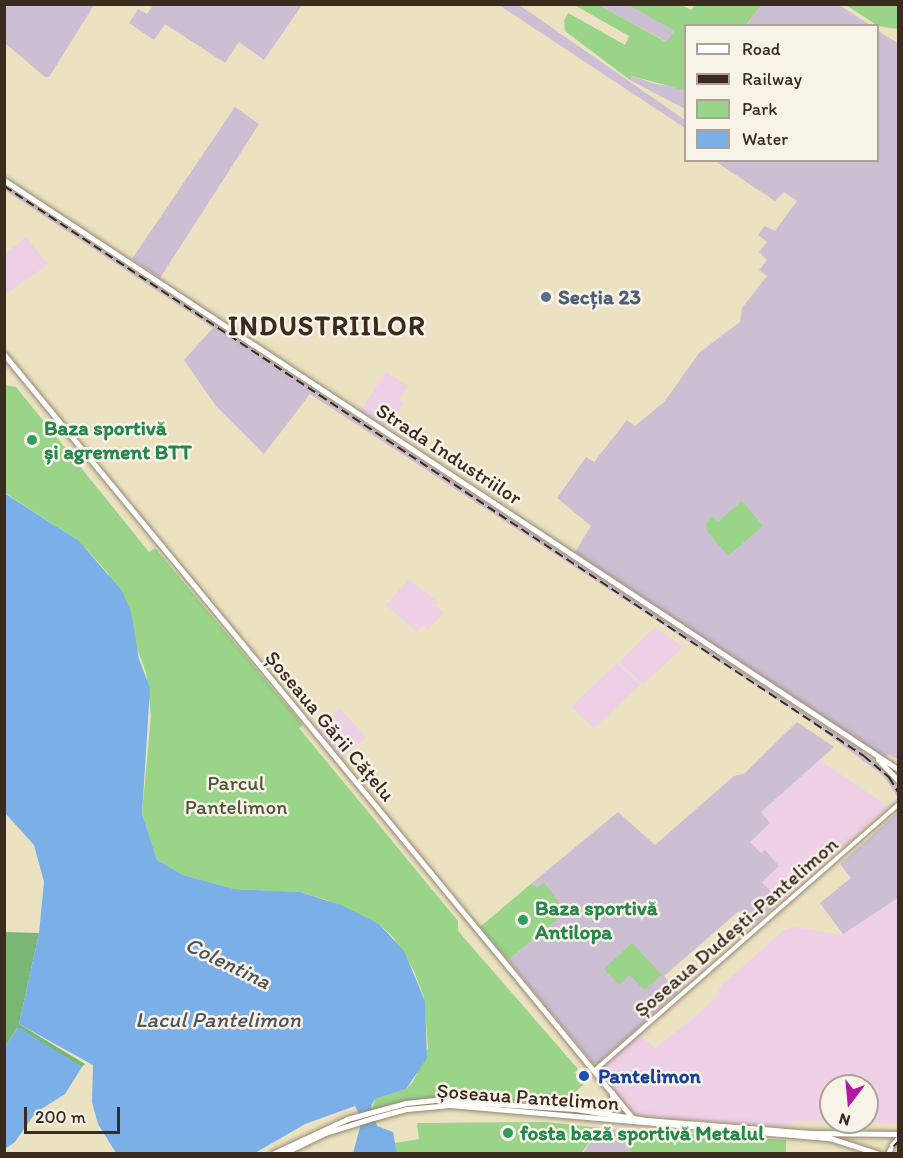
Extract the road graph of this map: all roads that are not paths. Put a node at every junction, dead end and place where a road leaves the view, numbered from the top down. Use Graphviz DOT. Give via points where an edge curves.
graph roads {
  1 [pos="4,180"];
  2 [pos="4,354"];
  3 [pos="876,757"];
  4 [pos="898,769"];
  5 [pos="898,780"];
  6 [pos="898,806"];
  7 [pos="594,1072"];
  8 [pos="612,1093"];
  9 [pos="387,1111"];
  10 [pos="607,1112"];
  11 [pos="629,1119"];
  12 [pos="639,1123"];
  13 [pos="324,1130"];
  14 [pos="898,1136"];
  15 [pos="890,1149"];
  16 [pos="272,1154"];
  17 [pos="282,1154"];
  18 [pos="879,1154"];
  1 -- 3 [label="main road, Strada Industriilor"];
  2 -- 7 [label="main road, Șoseaua Gării Cățelu"];
  3 -- 4 [label="main road, Strada Industriilor"];
  3 -- 5 [label="main road, Strada Industriilor"];
  6 -- 7 [label="street, Șoseaua Dudești-Pantelimon"];
  7 -- 8 [label="main road, Șoseaua Gării Cățelu"];
  8 -- 10 [label="main road" via="613,1108"];
  8 -- 11 [label="main road, Șoseaua Gării Cățelu"];
  9 -- 10 [label="main road, Șoseaua Pantelimon" via="451,1099"];
  9 -- 11 [label="main road, Șoseaua Pantelimon" via="450,1105"];
  9 -- 13 [label="main road"];
  10 -- 11 [label="main road, Șoseaua Pantelimon"];
  11 -- 12 [label="main road, Șoseaua Gării Cățelu"];
  11 -- 14 [label="main road, Șoseaua Pantelimon"];
  12 -- 18 [label="main road, Șoseaua Pantelimon" via="830,1138"];
  13 -- 16 [label="main road"];
  13 -- 17 [label="main road"];
  14 -- 15 [label="main road"];
}
